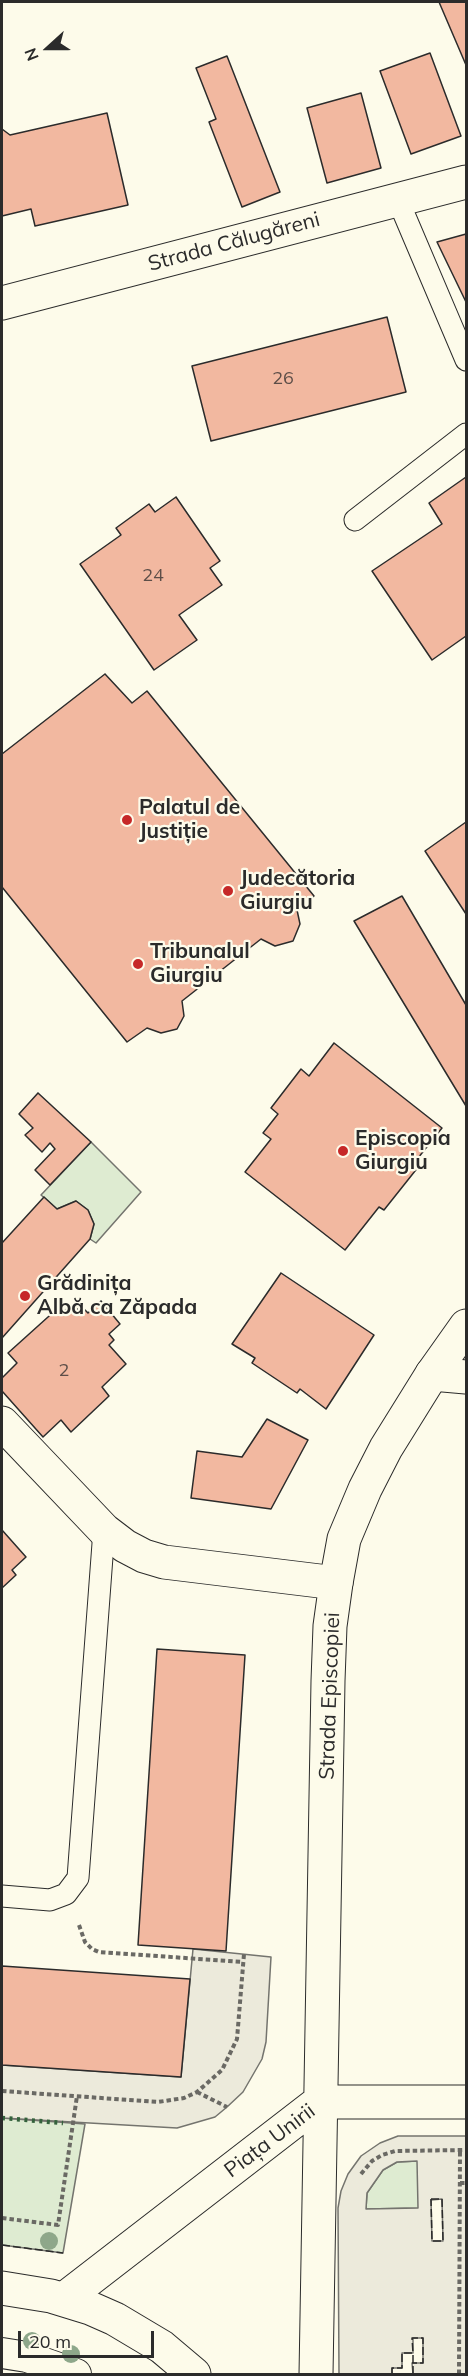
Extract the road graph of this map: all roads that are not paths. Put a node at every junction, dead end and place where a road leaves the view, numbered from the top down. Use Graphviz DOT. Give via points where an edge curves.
graph roads {
  1 [pos="466,182"];
  2 [pos="398,200"];
  3 [pos="2,303"];
  4 [pos="466,360"];
  5 [pos="466,434"];
  6 [pos="355,520"];
  7 [pos="466,1326"];
  8 [pos="432,1374"];
  9 [pos="466,1377"];
  10 [pos="2,1423"];
  11 [pos="104,1530"];
  12 [pos="336,1583"];
  13 [pos="2,1896"];
  14 [pos="320,2102"];
  15 [pos="466,2102"];
  16 [pos="2,2288"];
  17 [pos="64,2299"];
  18 [pos="17,2362"];
  19 [pos="75,2374"];
  20 [pos="194,2374"];
  21 [pos="316,2374"];
  1 -- 2 [label="street, Strada Călugăreni"];
  2 -- 3 [label="street, Strada Călugăreni"];
  2 -- 4 [label="lane"];
  5 -- 6 [label="lane"];
  7 -- 8 [label="street, Strada Episcopiei"];
  8 -- 9 [label="street"];
  8 -- 12 [label="street, Strada Episcopiei" via="365,1489 344,1539"];
  10 -- 11 [label="street"];
  11 -- 12 [label="street" via="125,1546 164,1562"];
  11 -- 13 [label="lane" via="78,1878 66,1894 50,1899"];
  12 -- 14 [label="street, Strada Episcopiei" via="328,1681"];
  14 -- 15 [label="street"];
  14 -- 17 [label="street, Piața Unirii"];
  14 -- 21 [label="street, Piața Unirii"];
  16 -- 17 [label="street"];
  17 -- 20 [label="street" via="127,2325"];
  18 -- 19 [label="street"];
}
